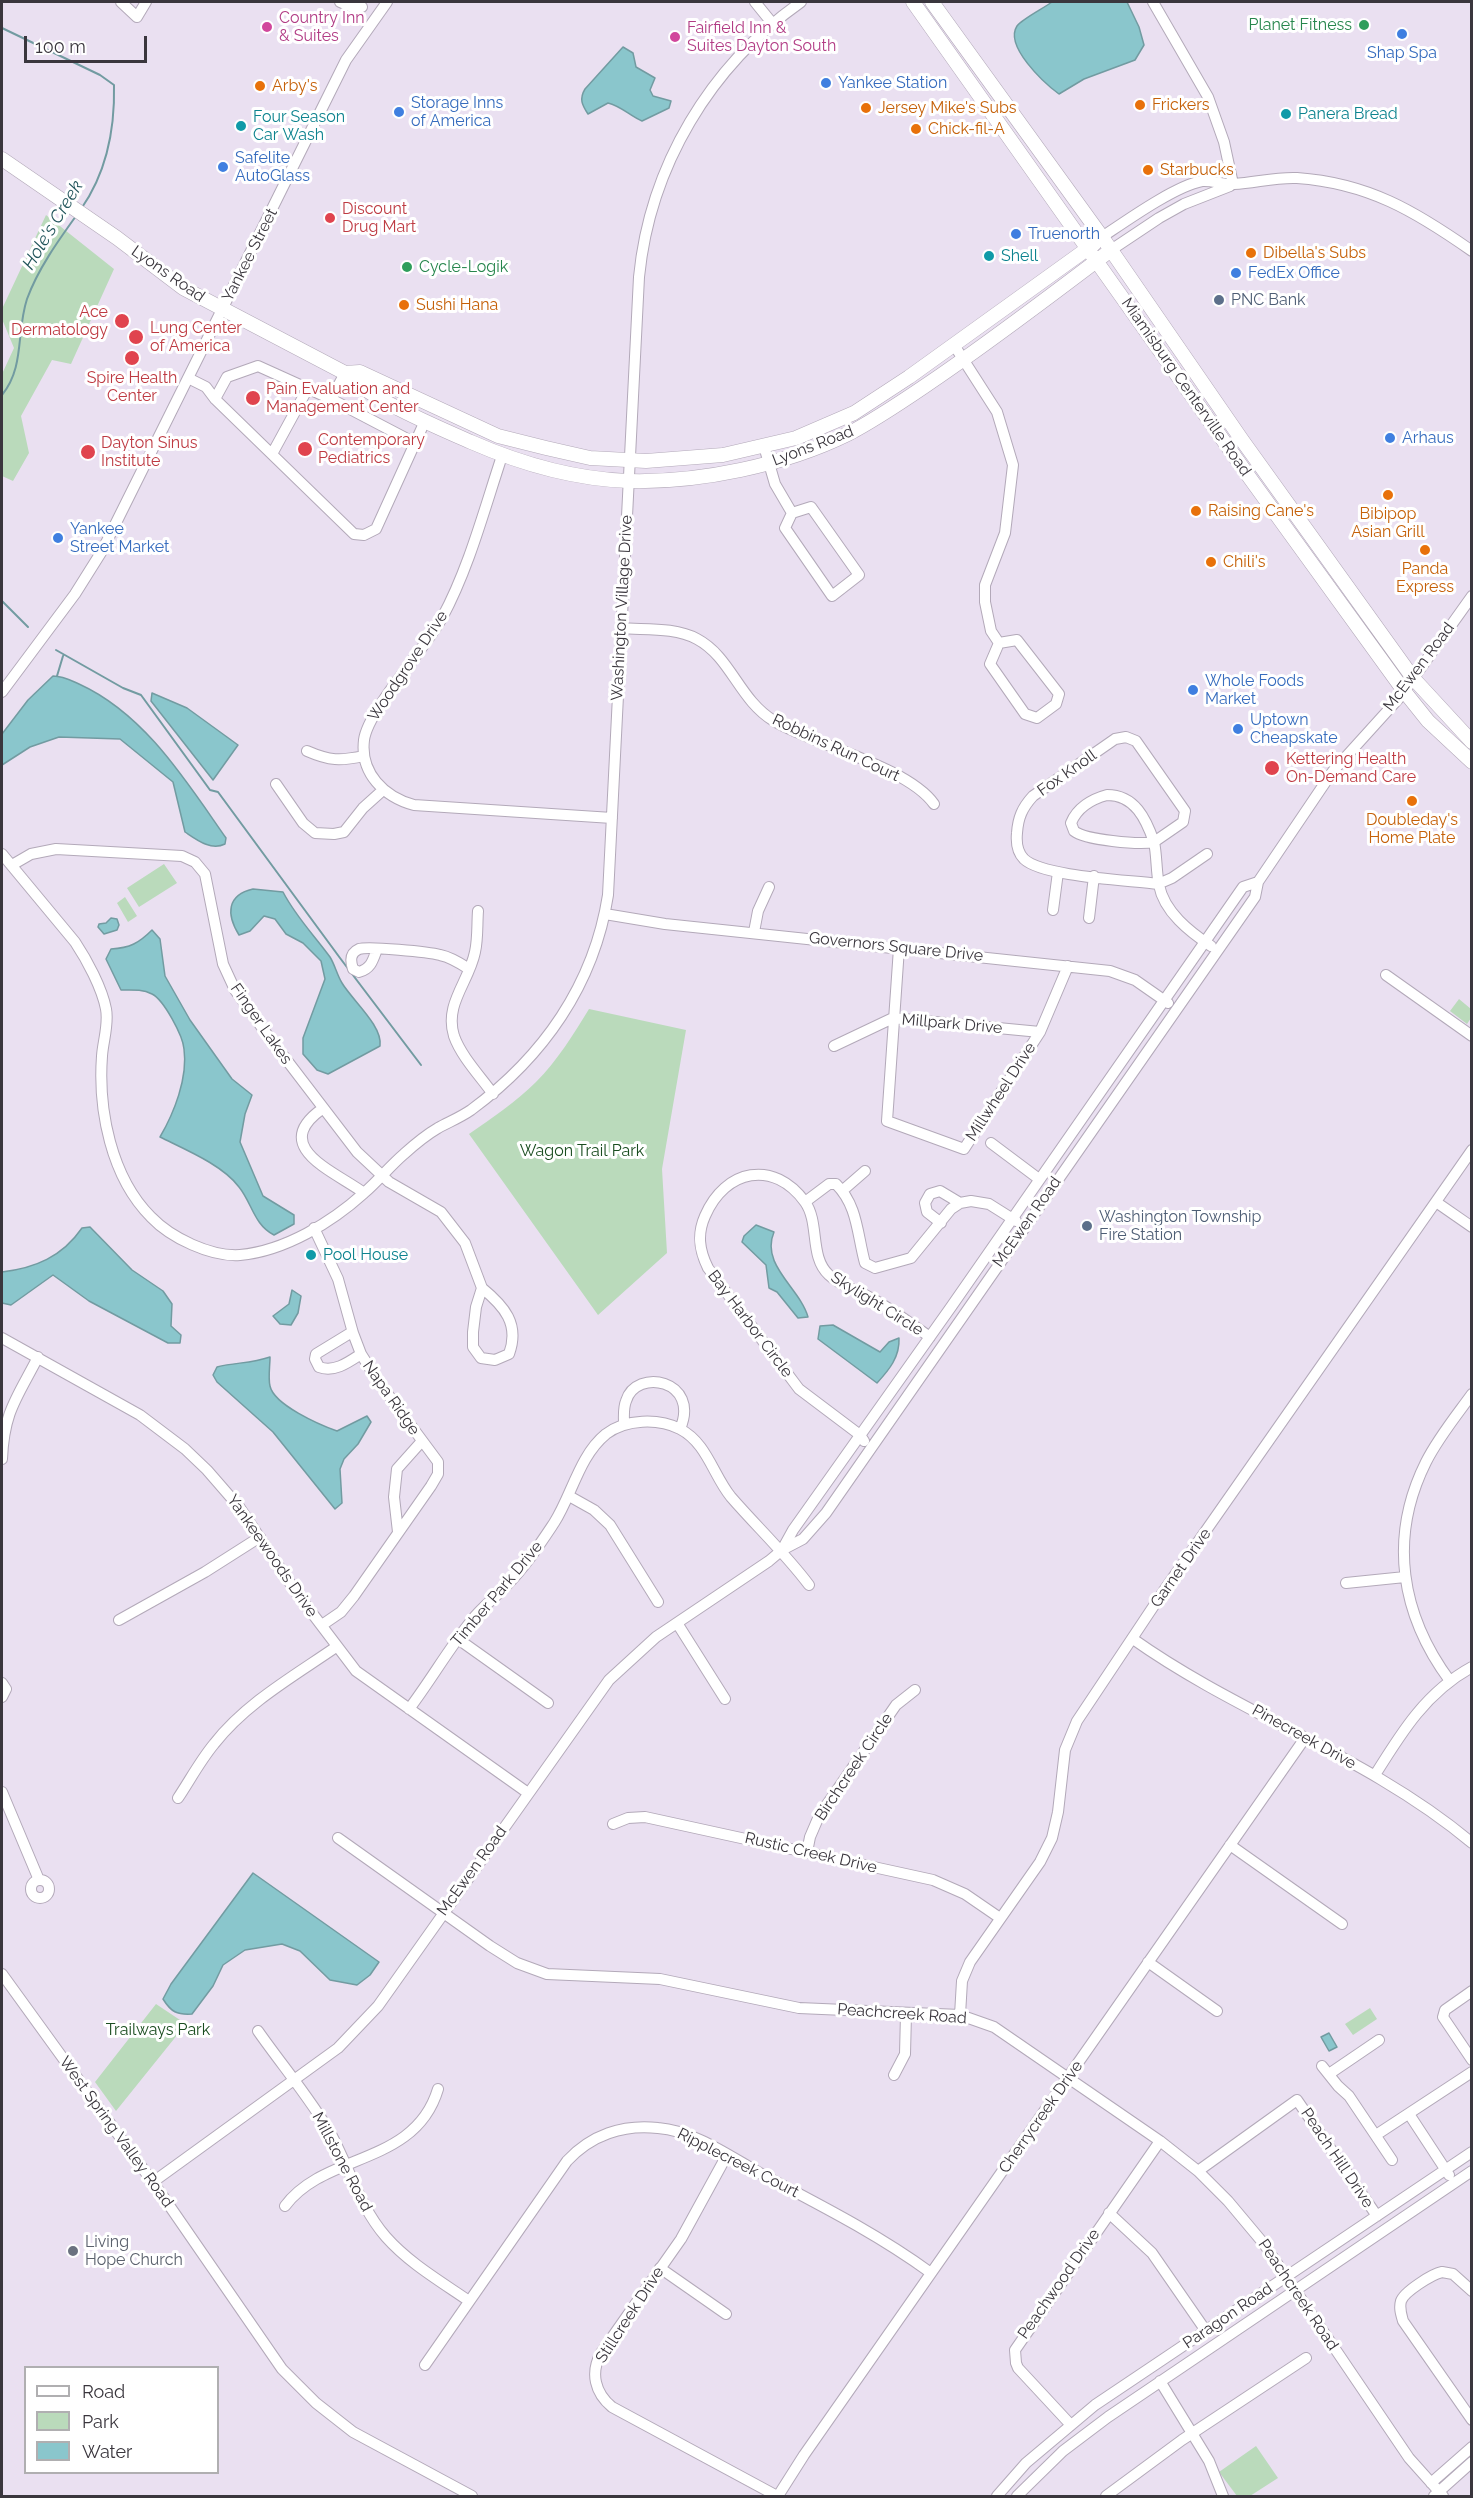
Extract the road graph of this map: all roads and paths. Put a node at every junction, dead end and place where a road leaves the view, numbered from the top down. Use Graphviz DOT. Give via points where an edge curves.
graph roads {
  1 [pos="121,2"];
  2 [pos="146,2"];
  3 [pos="340,2"];
  4 [pos="387,2"];
  5 [pos="755,2"];
  6 [pos="801,2"];
  7 [pos="914,2"];
  8 [pos="932,2"];
  9 [pos="1153,2"];
  10 [pos="360,4"];
  11 [pos="376,15"];
  12 [pos="772,23"];
  13 [pos="2,159"];
  14 [pos="1233,184"];
  15 [pos="1102,237"];
  16 [pos="1088,248"];
  17 [pos="1112,250"];
  18 [pos="1472,251"];
  19 [pos="1097,261"];
  20 [pos="222,309"];
  21 [pos="954,345"];
  22 [pos="965,360"];
  23 [pos="345,373"];
  24 [pos="188,378"];
  25 [pos="308,388"];
  26 [pos="215,399"];
  27 [pos="331,399"];
  28 [pos="425,421"];
  29 [pos="415,443"];
  30 [pos="764,446"];
  31 [pos="272,454"];
  32 [pos="502,456"];
  33 [pos="630,461"];
  34 [pos="768,463"];
  35 [pos="628,481"];
  36 [pos="792,513"];
  37 [pos="1472,596"];
  38 [pos="621,628"];
  39 [pos="999,643"];
  40 [pos="1413,678"];
  41 [pos="1404,691"];
  42 [pos="2,692"];
  43 [pos="1472,742"];
  44 [pos="307,751"];
  45 [pos="364,756"];
  46 [pos="1472,762"];
  47 [pos="276,784"];
  48 [pos="382,790"];
  49 [pos="934,804"];
  50 [pos="612,818"];
  51 [pos="1154,842"];
  52 [pos="2,854"];
  53 [pos="1207,854"];
  54 [pos="15,868"];
  55 [pos="1058,872"];
  56 [pos="1094,876"];
  57 [pos="1258,882"];
  58 [pos="1158,884"];
  59 [pos="769,887"];
  60 [pos="478,910"];
  61 [pos="1053,910"];
  62 [pos="605,914"];
  63 [pos="1089,918"];
  64 [pos="754,932"];
  65 [pos="1205,942"];
  66 [pos="899,948"];
  67 [pos="377,949"];
  68 [pos="1217,950"];
  69 [pos="1068,966"];
  70 [pos="470,969"];
  71 [pos="1386,975"];
  72 [pos="1164,1000"];
  73 [pos="1177,1008"];
  74 [pos="893,1018"];
  75 [pos="1040,1032"];
  76 [pos="1472,1035"];
  77 [pos="834,1046"];
  78 [pos="493,1094"];
  79 [pos="322,1108"];
  80 [pos="991,1143"];
  81 [pos="1472,1150"];
  82 [pos="865,1171"];
  83 [pos="382,1176"];
  84 [pos="1039,1179"];
  85 [pos="842,1191"];
  86 [pos="364,1193"];
  87 [pos="805,1202"];
  88 [pos="1436,1202"];
  89 [pos="960,1203"];
  90 [pos="1012,1218"];
  91 [pos="940,1223"];
  92 [pos="1024,1226"];
  93 [pos="1472,1227"];
  94 [pos="314,1228"];
  95 [pos="482,1288"];
  96 [pos="352,1332"];
  97 [pos="930,1336"];
  98 [pos="2,1338"];
  99 [pos="361,1354"];
  100 [pos="38,1357"];
  101 [pos="1472,1394"];
  102 [pos="624,1424"];
  103 [pos="680,1429"];
  104 [pos="860,1435"];
  105 [pos="422,1441"];
  106 [pos="870,1448"];
  107 [pos="2,1459"];
  108 [pos="569,1496"];
  109 [pos="398,1532"];
  110 [pos="260,1537"];
  111 [pos="782,1550"];
  112 [pos="1405,1577"];
  113 [pos="1346,1583"];
  114 [pos="809,1585"];
  115 [pos="658,1602"];
  116 [pos="119,1620"];
  117 [pos="677,1623"];
  118 [pos="322,1625"];
  119 [pos="458,1639"];
  120 [pos="1133,1639"];
  121 [pos="336,1647"];
  122 [pos="1472,1667"];
  123 [pos="1450,1681"];
  124 [pos="2,1683"];
  125 [pos="915,1690"];
  126 [pos="2,1697"];
  127 [pos="725,1699"];
  128 [pos="548,1703"];
  129 [pos="409,1709"];
  130 [pos="1305,1738"];
  131 [pos="1375,1775"];
  132 [pos="2,1792"];
  133 [pos="528,1793"];
  134 [pos="178,1798"];
  135 [pos="613,1824"];
  136 [pos="338,1838"];
  137 [pos="1471,1842"];
  138 [pos="1230,1845"];
  139 [pos="807,1852"];
  140 [pos="39,1880"];
  141 [pos="442,1913"];
  142 [pos="1000,1918"];
  143 [pos="1342,1924"];
  144 [pos="1148,1962"];
  145 [pos="2,1974"];
  146 [pos="1472,1992"];
  147 [pos="1217,2011"];
  148 [pos="906,2014"];
  149 [pos="960,2015"];
  150 [pos="258,2031"];
  151 [pos="1379,2040"];
  152 [pos="1472,2061"];
  153 [pos="1472,2072"];
  154 [pos="894,2075"];
  155 [pos="1069,2077"];
  156 [pos="293,2081"];
  157 [pos="438,2090"];
  158 [pos="1409,2114"];
  159 [pos="1376,2135"];
  160 [pos="1160,2141"];
  161 [pos="1472,2152"];
  162 [pos="727,2155"];
  163 [pos="1392,2160"];
  164 [pos="345,2167"];
  165 [pos="1446,2169"];
  166 [pos="1198,2171"];
  167 [pos="1472,2171"];
  168 [pos="153,2182"];
  169 [pos="1454,2183"];
  170 [pos="285,2206"];
  171 [pos="1109,2213"];
  172 [pos="1377,2216"];
  173 [pos="660,2268"];
  174 [pos="931,2272"];
  175 [pos="1286,2277"];
  176 [pos="1295,2291"];
  177 [pos="1472,2291"];
  178 [pos="470,2301"];
  179 [pos="726,2314"];
  180 [pos="1206,2331"];
  181 [pos="1306,2358"];
  182 [pos="424,2365"];
  183 [pos="1160,2381"];
  184 [pos="1472,2420"];
  185 [pos="1070,2424"];
  186 [pos="1192,2433"];
  187 [pos="1472,2447"];
  188 [pos="1472,2462"];
  189 [pos="1431,2483"];
  190 [pos="1439,2495"];
  191 [pos="472,2496"];
  192 [pos="778,2496"];
  193 [pos="997,2496"];
  194 [pos="1017,2496"];
  195 [pos="1106,2496"];
  196 [pos="1223,2496"];
  1 -- 2 [label="street" via="137,17"];
  3 -- 10 [label="street" via="354,8"];
  4 -- 11 [label="street, Yankee Street"];
  5 -- 12 [label="street"];
  6 -- 12 [label="street, Washington Village Drive"];
  7 -- 16 [label="main road, Miamisburg Centerville Road"];
  8 -- 15 [label="main road, Miamisburg Centerville Road"];
  9 -- 14 [label="street" via="1208,97"];
  10 -- 11 [label="street"];
  11 -- 20 [label="street, Yankee Street" via="346,60"];
  12 -- 33 [label="street, Washington Village Drive" via="725,71 694,114 651,209 639,277"];
  13 -- 20 [label="main road, Lyons Road" via="183,288"];
  14 -- 15 [label="street, Lyons Road" via="1202,181 1169,195"];
  14 -- 17 [label="street, Lyons Road" via="1167,213"];
  14 -- 18 [label="street, Lyons Road" via="1297,178 1360,190 1419,214"];
  15 -- 16 [label="main road, Lyons Road"];
  15 -- 17 [label="main road, Miamisburg Centerville Road"];
  16 -- 19 [label="main road, Miamisburg Centerville Road"];
  16 -- 21 [label="main road, Lyons Road"];
  17 -- 19 [label="main road, Lyons Road"];
  17 -- 40 [label="main road, Miamisburg Centerville Road" via="1242,441"];
  19 -- 22 [label="main road, Lyons Road"];
  19 -- 41 [label="main road, Miamisburg Centerville Road"];
  20 -- 23 [label="main road, Lyons Road"];
  20 -- 24 [label="street, Yankee Street"];
  21 -- 22 [label="street"];
  21 -- 30 [label="main road, Lyons Road" via="854,413 796,438"];
  22 -- 34 [label="main road, Lyons Road" via="847,435"];
  22 -- 39 [label="street" via="997,412 1013,465 1005,533 985,585 991,631"];
  23 -- 27 [label="street"];
  23 -- 28 [label="main road, Lyons Road" via="354,383"];
  23 -- 33 [label="main road, Lyons Road" via="360,372 498,436 590,459"];
  24 -- 26 [label="street" via="206,387"];
  24 -- 42 [label="street, Yankee Street" via="102,551"];
  25 -- 26 [label="street" via="258,366 227,377"];
  25 -- 27 [label="street"];
  25 -- 31 [label="street"];
  26 -- 31 [label="street"];
  27 -- 29 [label="street"];
  28 -- 29 [label="street"];
  28 -- 32 [label="main road, Lyons Road"];
  29 -- 31 [label="street" via="376,529 364,535 354,534"];
  30 -- 33 [label="main road, Lyons Road" via="723,455"];
  30 -- 34 [label="street"];
  32 -- 35 [label="main road, Lyons Road"];
  32 -- 45 [label="street, Woodgrove Drive" via="451,601 429,639 369,722"];
  33 -- 35 [label="street, Washington Village Drive"];
  34 -- 35 [label="main road, Lyons Road" via="695,476"];
  34 -- 36 [label="street" via="781,498"];
  35 -- 38 [label="street, Washington Village Drive"];
  36 -- 36 [label="street" via="811,507 859,575 832,596 785,528"];
  37 -- 40 [label="street, McEwen Road"];
  38 -- 49 [label="street, Robbins Run Court" via="694,637 717,655 742,692 763,714 912,783"];
  38 -- 50 [label="street, Washington Village Drive"];
  39 -- 39 [label="street" via="990,664 1025,714 1037,718 1056,704 1059,694 1017,640"];
  40 -- 41 [label="street, McEwen Road"];
  40 -- 43 [label="main road, Miamisburg Centerville Road"];
  41 -- 46 [label="main road, Miamisburg Centerville Road" via="1428,721"];
  41 -- 57 [label="street, McEwen Road" via="1336,768"];
  44 -- 45 [label="street" via="339,761"];
  45 -- 48 [label="street"];
  47 -- 48 [label="street" via="303,823 315,833 344,832"];
  48 -- 50 [label="street" via="414,805"];
  50 -- 62 [label="street, Washington Village Drive"];
  51 -- 51 [label="street" via="1145,819 1125,797 1107,795 1090,802 1071,823 1081,835"];
  51 -- 55 [label="street, Fox Knoll" via="1183,822 1185,811 1139,744 1120,737 1033,796 1021,812 1016,841 1020,853 1039,868"];
  51 -- 58 [label="street"];
  52 -- 54 [label="street, Washington Village Drive"];
  53 -- 58 [label="street"];
  54 -- 79 [label="street, Finger Lakes" via="23,856 56,849 182,856 195,862 208,880 219,950 228,977"];
  54 -- 94 [label="street, Washington Village Drive" via="83,954 106,1010 102,1088 107,1128 119,1168 141,1206 180,1238 227,1254 249,1253 281,1244"];
  55 -- 56 [label="street, Fox Knoll"];
  55 -- 61 [label="street"];
  56 -- 58 [label="street, Fox Knoll"];
  56 -- 63 [label="street"];
  57 -- 65 [label="street, McEwen Road" via="1243,887"];
  57 -- 68 [label="street, McEwen Road" via="1255,897"];
  58 -- 65 [label="street" via="1175,915"];
  59 -- 64 [label="street"];
  60 -- 70 [label="street"];
  62 -- 64 [label="street, Governors Square Drive"];
  62 -- 78 [label="street, Washington Village Drive" via="585,973 566,1011 539,1049"];
  64 -- 66 [label="street, Governors Square Drive"];
  65 -- 68 [label="street"];
  65 -- 72 [label="street, McEwen Road"];
  66 -- 69 [label="street, Governors Square Drive"];
  66 -- 74 [label="street, Millwheel Drive"];
  67 -- 70 [label="street" via="438,954"];
  68 -- 73 [label="street, McEwen Road"];
  69 -- 72 [label="street, Governors Square Drive" via="1124,975"];
  69 -- 75 [label="street, Millwheel Drive"];
  70 -- 78 [label="street" via="454,1001 452,1025 455,1038"];
  71 -- 76 [label="street"];
  72 -- 73 [label="street, Governors Square Drive"];
  72 -- 84 [label="street, McEwen Road"];
  73 -- 92 [label="street, McEwen Road"];
  74 -- 75 [label="street, Millpark Drive"];
  74 -- 75 [label="street, Millwheel Drive" via="886,1121 964,1149"];
  74 -- 77 [label="street, Millpark Drive"];
  78 -- 83 [label="street, Washington Village Drive" via="436,1129"];
  79 -- 83 [label="street, Finger Lakes"];
  79 -- 86 [label="street" via="304,1128 302,1146"];
  80 -- 84 [label="street"];
  81 -- 88 [label="street, Garnet Drive"];
  82 -- 85 [label="street"];
  83 -- 86 [label="street, Washington Village Drive"];
  83 -- 95 [label="street, Finger Lakes" via="450,1221 465,1243"];
  84 -- 90 [label="street, McEwen Road"];
  85 -- 87 [label="street" via="836,1184 829,1184"];
  85 -- 91 [label="street" via="852,1206 865,1263 871,1268 911,1258"];
  86 -- 94 [label="street, Washington Village Drive"];
  87 -- 97 [label="street, Skylight Circle" via="821,1263 828,1275"];
  87 -- 104 [label="street, Bay Harbor Circle" via="789,1186 771,1177 755,1174 734,1180 717,1194 703,1220 702,1257 799,1389"];
  88 -- 93 [label="street"];
  88 -- 120 [label="street, Garnet Drive"];
  89 -- 90 [label="street" via="989,1204"];
  89 -- 91 [label="street"];
  89 -- 91 [label="street" via="945,1193 930,1194 925,1203 927,1212"];
  90 -- 92 [label="street"];
  90 -- 97 [label="street, McEwen Road"];
  92 -- 106 [label="street, McEwen Road"];
  94 -- 96 [label="street, Napa Ridge" via="338,1279"];
  95 -- 95 [label="street" via="476,1307 473,1347 480,1358 495,1360 508,1354 515,1338 497,1300"];
  96 -- 99 [label="street, Napa Ridge"];
  96 -- 99 [label="street, Napa Ridge" via="316,1354 315,1359 319,1368 326,1370 338,1368"];
  97 -- 104 [label="street, McEwen Road"];
  98 -- 100 [label="street, Yankeewoods Drive"];
  99 -- 105 [label="street, Napa Ridge"];
  100 -- 107 [label="street" via="7,1417"];
  100 -- 110 [label="street, Yankeewoods Drive" via="140,1415 185,1449 226,1490"];
  101 -- 112 [label="street" via="1427,1460 1413,1493 1404,1548"];
  102 -- 103 [label="street" via="655,1422"];
  102 -- 103 [label="street" via="626,1399 633,1390 649,1382 665,1383 678,1392 685,1405"];
  102 -- 108 [label="street, Timber Park Drive" via="604,1435 589,1453"];
  103 -- 111 [label="street" via="702,1449 732,1497"];
  104 -- 106 [label="street, Bay Harbor Circle"];
  104 -- 111 [label="street, McEwen Road"];
  105 -- 109 [label="street, Napa Ridge" via="397,1469 394,1497"];
  105 -- 109 [label="street, Napa Ridge" via="438,1462 438,1474"];
  106 -- 111 [label="street, McEwen Road" via="826,1513 803,1539"];
  108 -- 115 [label="street" via="594,1510 610,1525"];
  108 -- 119 [label="street, Timber Park Drive" via="519,1572"];
  109 -- 118 [label="street, Napa Ridge" via="341,1612"];
  110 -- 116 [label="street"];
  110 -- 118 [label="street, Yankeewoods Drive"];
  111 -- 114 [label="street"];
  111 -- 117 [label="street, McEwen Road"];
  112 -- 113 [label="street"];
  112 -- 123 [label="street" via="1419,1630"];
  117 -- 127 [label="street"];
  117 -- 133 [label="street, McEwen Road" via="639,1650 609,1680"];
  118 -- 121 [label="street, Yankeewoods Drive"];
  119 -- 128 [label="street"];
  119 -- 129 [label="street, Timber Park Drive"];
  120 -- 130 [label="street, Pinecreek Drive"];
  120 -- 142 [label="street, Garnet Drive" via="1077,1721 1065,1750 1052,1838 1040,1862"];
  121 -- 129 [label="street, Yankeewoods Drive" via="356,1671"];
  121 -- 134 [label="street" via="239,1717 213,1744"];
  122 -- 123 [label="street"];
  123 -- 131 [label="street" via="1414,1715"];
  124 -- 126 [label="street" via="6,1689"];
  125 -- 139 [label="street, Birchcreek Circle" via="896,1705 819,1816"];
  129 -- 133 [label="street, Yankeewoods Drive"];
  130 -- 131 [label="street, Pinecreek Drive"];
  130 -- 138 [label="street, Cherrycreek Drive"];
  131 -- 137 [label="street, Pinecreek Drive" via="1433,1811"];
  132 -- 140 [label="street"];
  133 -- 141 [label="street, McEwen Road"];
  135 -- 139 [label="street, Rustic Creek Drive" via="645,1816"];
  136 -- 141 [label="street, Peachcreek Road"];
  138 -- 143 [label="street"];
  138 -- 144 [label="street, Cherrycreek Drive"];
  139 -- 142 [label="street, Rustic Creek Drive" via="940,1882"];
  141 -- 148 [label="street, Peachcreek Road" via="517,1963 547,1974 660,1979 799,2008"];
  141 -- 156 [label="street, McEwen Road" via="365,2021 338,2048"];
  142 -- 149 [label="street, Garnet Drive" via="966,1971 960,1992"];
  144 -- 147 [label="street"];
  144 -- 155 [label="street, Cherrycreek Drive"];
  145 -- 168 [label="street, West Spring Valley Road"];
  146 -- 152 [label="street" via="1445,2010 1443,2017"];
  148 -- 149 [label="street, Peachcreek Road"];
  148 -- 154 [label="street" via="905,2054"];
  149 -- 155 [label="street, Peachcreek Road" via="994,2027"];
  150 -- 156 [label="street, Millstone Road"];
  151 -- 159 [label="street" via="1326,2070"];
  153 -- 158 [label="street"];
  155 -- 160 [label="street, Peachcreek Road"];
  155 -- 174 [label="street, Cherrycreek Drive"];
  156 -- 164 [label="street, Millstone Road" via="322,2119"];
  156 -- 168 [label="street, McEwen Road"];
  157 -- 164 [label="street" via="430,2109 411,2132"];
  158 -- 159 [label="street"];
  158 -- 165 [label="street"];
  159 -- 163 [label="street"];
  160 -- 166 [label="street, Peachcreek Road"];
  160 -- 171 [label="street, Peachwood Drive"];
  161 -- 165 [label="street, Paragon Road"];
  162 -- 173 [label="street, Stillcreek Drive" via="688,2227"];
  162 -- 174 [label="street, Ripplecreek Court" via="882,2239"];
  162 -- 178 [label="street, Ripplecreek Court" via="694,2138 657,2127 626,2128 598,2136 567,2161"];
  164 -- 170 [label="street" via="304,2187"];
  164 -- 178 [label="street, Millstone Road" via="362,2202 386,2237 417,2265"];
  165 -- 169 [label="street"];
  165 -- 172 [label="street, Paragon Road"];
  166 -- 172 [label="street, Peach Hill Drive" via="1297,2100"];
  166 -- 175 [label="street, Peachcreek Road" via="1252,2228"];
  167 -- 169 [label="street, Paragon Road"];
  168 -- 191 [label="street, West Spring Valley Road" via="266,2348 299,2388 354,2432"];
  169 -- 176 [label="street, Paragon Road"];
  171 -- 180 [label="street" via="1152,2253"];
  171 -- 185 [label="street, Peachwood Drive" via="1015,2350 1018,2368"];
  172 -- 175 [label="street, Paragon Road"];
  173 -- 179 [label="street"];
  173 -- 192 [label="street, Stillcreek Drive" via="597,2359 597,2388 612,2407"];
  174 -- 192 [label="street, Cherrycreek Drive"];
  175 -- 176 [label="street, Peachcreek Road"];
  175 -- 180 [label="street, Paragon Road"];
  176 -- 183 [label="street, Paragon Road"];
  176 -- 189 [label="street, Peachcreek Road" via="1396,2440"];
  177 -- 184 [label="street" via="1453,2274 1437,2273 1402,2298 1400,2304 1403,2321"];
  178 -- 182 [label="street, Ripplecreek Court"];
  180 -- 185 [label="street, Paragon Road"];
  181 -- 186 [label="street"];
  183 -- 186 [label="street"];
  183 -- 194 [label="street, Paragon Road" via="1062,2451"];
  185 -- 193 [label="street, Paragon Road" via="1026,2463"];
  186 -- 195 [label="street"];
  186 -- 196 [label="street"];
  187 -- 189 [label="street"];
  188 -- 190 [label="street"];
  189 -- 190 [label="street, Peachcreek Road"];
}
